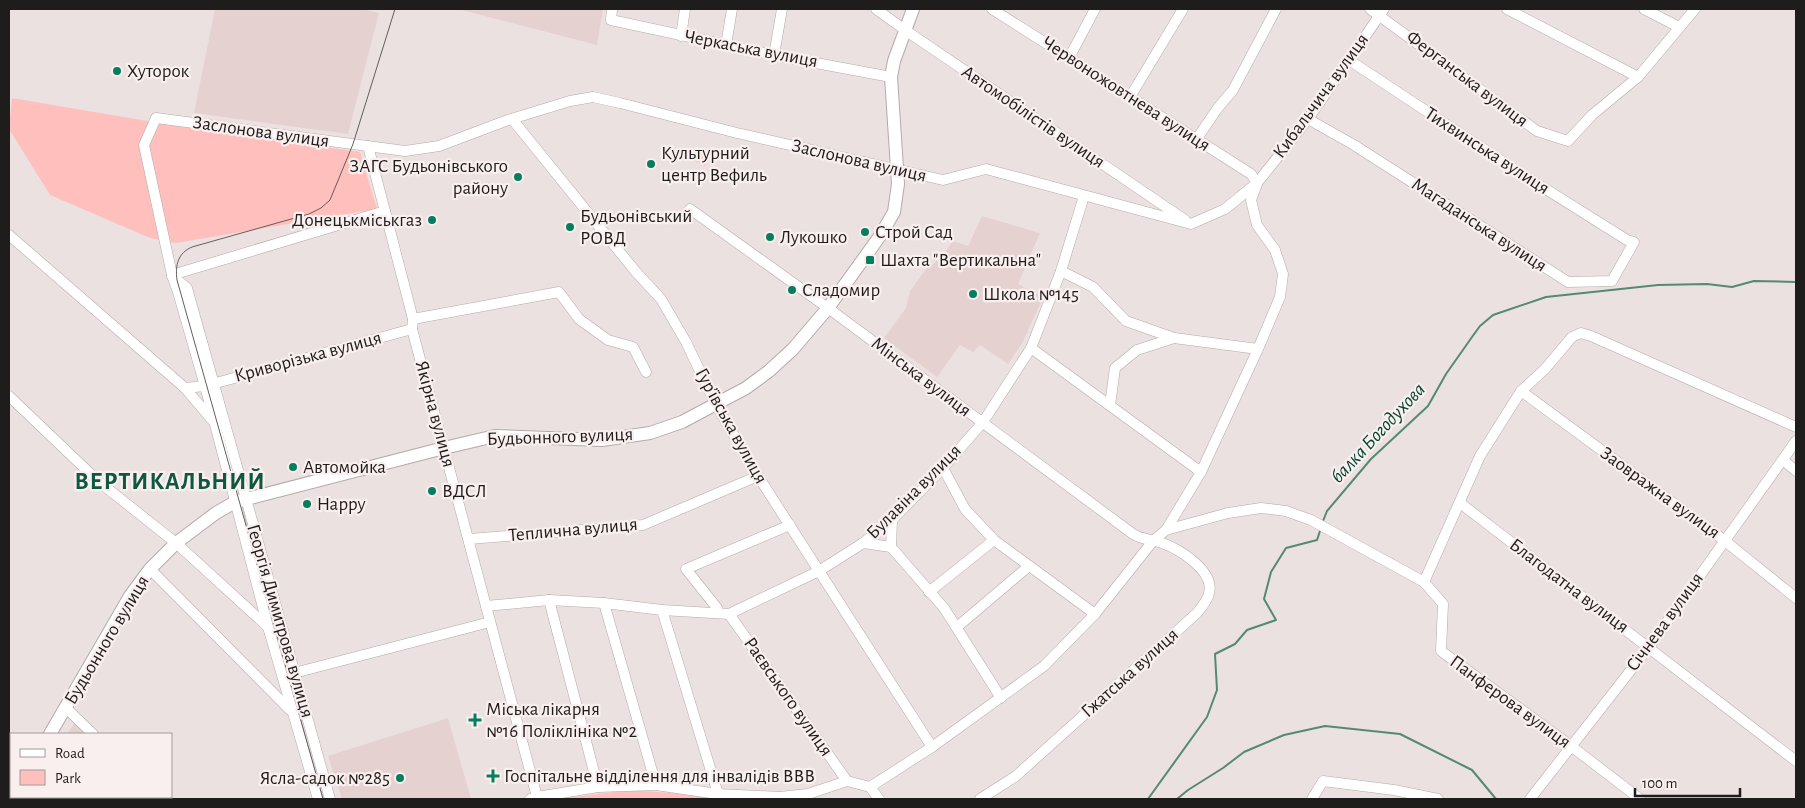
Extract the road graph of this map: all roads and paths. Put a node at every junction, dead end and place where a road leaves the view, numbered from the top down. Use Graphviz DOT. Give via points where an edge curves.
graph roads {
  1 [pos="612,9"];
  2 [pos="685,9"];
  3 [pos="732,9"];
  4 [pos="782,9"];
  5 [pos="876,9"];
  6 [pos="913,9"];
  7 [pos="1095,9"];
  8 [pos="1183,9"];
  9 [pos="1276,9"];
  10 [pos="1370,9"];
  11 [pos="1507,9"];
  12 [pos="1644,9"];
  13 [pos="1695,9"];
  14 [pos="997,10"];
  15 [pos="1382,12"];
  16 [pos="1680,27"];
  17 [pos="906,30"];
  18 [pos="681,36"];
  19 [pos="726,45"];
  20 [pos="774,55"];
  21 [pos="1069,58"];
  22 [pos="1349,60"];
  23 [pos="891,77"];
  24 [pos="1638,77"];
  25 [pos="1130,97"];
  26 [pos="156,118"];
  27 [pos="512,119"];
  28 [pos="1308,119"];
  29 [pos="1196,140"];
  30 [pos="368,146"];
  31 [pos="897,169"];
  32 [pos="1257,183"];
  33 [pos="1084,196"];
  34 [pos="690,209"];
  35 [pos="385,211"];
  36 [pos="1190,224"];
  37 [pos="9,235"];
  38 [pos="1627,240"];
  39 [pos="1061,271"];
  40 [pos="172,275"];
  41 [pos="828,308"];
  42 [pos="413,324"];
  43 [pos="1174,338"];
  44 [pos="1031,348"];
  45 [pos="1258,349"];
  46 [pos="646,372"];
  47 [pos="209,385"];
  48 [pos="185,388"];
  49 [pos="1521,391"];
  50 [pos="9,396"];
  51 [pos="716,405"];
  52 [pos="1110,405"];
  53 [pos="983,422"];
  54 [pos="215,424"];
  55 [pos="1796,427"];
  56 [pos="1796,441"];
  57 [pos="444,448"];
  58 [pos="1783,460"];
  59 [pos="943,468"];
  60 [pos="1796,471"];
  61 [pos="1201,472"];
  62 [pos="758,476"];
  63 [pos="240,501"];
  64 [pos="1460,503"];
  65 [pos="892,520"];
  66 [pos="790,525"];
  67 [pos="1166,530"];
  68 [pos="469,539"];
  69 [pos="994,540"];
  70 [pos="1153,541"];
  71 [pos="1725,541"];
  72 [pos="176,543"];
  73 [pos="863,543"];
  74 [pos="891,547"];
  75 [pos="1029,566"];
  76 [pos="150,569"];
  77 [pos="819,571"];
  78 [pos="1424,582"];
  79 [pos="930,592"];
  80 [pos="1796,598"];
  81 [pos="549,600"];
  82 [pos="604,603"];
  83 [pos="486,606"];
  84 [pos="662,610"];
  85 [pos="717,612"];
  86 [pos="730,614"];
  87 [pos="1095,614"];
  88 [pos="490,622"];
  89 [pos="268,626"];
  90 [pos="957,628"];
  91 [pos="1649,647"];
  92 [pos="294,673"];
  93 [pos="1001,698"];
  94 [pos="66,708"];
  95 [pos="291,712"];
  96 [pos="51,733"];
  97 [pos="92,733"];
  98 [pos="1571,746"];
  99 [pos="932,747"];
  100 [pos="1796,761"];
  101 [pos="846,781"];
  102 [pos="656,785"];
  103 [pos="598,787"];
  104 [pos="870,788"];
  105 [pos="718,794"];
  106 [pos="534,798"];
  107 [pos="318,799"];
  108 [pos="330,799"];
  109 [pos="879,799"];
  110 [pos="980,799"];
  111 [pos="1312,799"];
  112 [pos="1438,799"];
  113 [pos="1530,799"];
  114 [pos="1640,799"];
  1 -- 18 [label="street, Черкаська вулиця" via="611,20"];
  2 -- 18 [label="street"];
  3 -- 19 [label="street"];
  4 -- 20 [label="street"];
  5 -- 17 [label="street, Автомобілістів вулиця"];
  6 -- 17 [label="main road, Будьонного вулиця"];
  7 -- 21 [label="street"];
  8 -- 25 [label="street"];
  9 -- 29 [label="street" via="1233,90"];
  10 -- 15 [label="street, Ферганська вулиця"];
  11 -- 24 [label="street"];
  12 -- 16 [label="street"];
  13 -- 16 [label="street"];
  14 -- 21 [label="street, Червоножовтнева вулиця"];
  15 -- 22 [label="street, Кибальчича вулиця"];
  15 -- 24 [label="street, Ферганська вулиця" via="1537,131 1568,141"];
  16 -- 24 [label="street"];
  17 -- 23 [label="main road, Будьонного вулиця"];
  17 -- 36 [label="street, Автомобілістів вулиця"];
  18 -- 19 [label="street, Черкаська вулиця"];
  19 -- 20 [label="street, Черкаська вулиця"];
  20 -- 23 [label="street, Черкаська вулиця"];
  21 -- 25 [label="street, Червоножовтнева вулиця"];
  22 -- 28 [label="street, Кибальчича вулиця"];
  22 -- 38 [label="street, Тихвинська вулиця"];
  23 -- 31 [label="main road, Будьонного вулиця"];
  25 -- 29 [label="street, Червоножовтнева вулиця"];
  26 -- 30 [label="street, Заслонова вулиця"];
  26 -- 40 [label="street, Георгія Димитрова вулиця" via="144,145"];
  27 -- 30 [label="street, Заслонова вулиця" via="439,146 405,151"];
  27 -- 31 [label="street, Заслонова вулиця" via="593,97"];
  27 -- 51 [label="street, Гур’ївська вулиця" via="661,299"];
  28 -- 32 [label="street, Кибальчича вулиця"];
  28 -- 38 [label="street, Магаданська вулиця" via="1568,282 1612,281 1634,242"];
  29 -- 32 [label="street, Червоножовтнева вулиця" via="1250,174"];
  30 -- 35 [label="street, Якірна вулиця"];
  31 -- 33 [label="street, Заслонова вулиця" via="942,180 986,169"];
  31 -- 41 [label="main road, Будьонного вулиця" via="894,212"];
  32 -- 36 [label="street" via="1225,209"];
  32 -- 45 [label="street" via="1251,200 1257,225 1275,250 1283,274 1280,297"];
  33 -- 36 [label="street, Заслонова вулиця"];
  33 -- 39 [label="street, Булавіна вулиця"];
  34 -- 41 [label="street, Мінська вулиця"];
  35 -- 40 [label="street"];
  35 -- 42 [label="street, Якірна вулиця"];
  37 -- 48 [label="street, Георгія Димитрова вулиця"];
  39 -- 43 [label="street" via="1093,288 1126,321"];
  39 -- 44 [label="street, Булавіна вулиця"];
  40 -- 47 [label="street, Георгія Димитрова вулиця"];
  41 -- 51 [label="main road, Будьонного вулиця" via="769,371"];
  41 -- 53 [label="street, Мінська вулиця"];
  42 -- 46 [label="street, Криворізька вулиця" via="559,292 579,319 608,340 633,347"];
  42 -- 47 [label="street, Криворізька вулиця"];
  42 -- 57 [label="street, Якірна вулиця"];
  43 -- 45 [label="street"];
  43 -- 52 [label="street" via="1137,350 1115,368"];
  44 -- 52 [label="street"];
  44 -- 53 [label="street, Булавіна вулиця"];
  45 -- 61 [label="street"];
  47 -- 48 [label="street"];
  47 -- 54 [label="street, Георгія Димитрова вулиця"];
  47 -- 63 [label="street, Георгія Димитрова вулиця"];
  48 -- 54 [label="street, Георгія Димитрова вулиця"];
  49 -- 55 [label="street" via="1572,337 1581,333"];
  49 -- 64 [label="street" via="1480,456"];
  49 -- 71 [label="street, Заовражна вулиця"];
  50 -- 72 [label="street" via="98,482"];
  51 -- 57 [label="main road, Будьонного вулиця" via="650,433 602,440 495,436"];
  51 -- 62 [label="street, Гур’ївська вулиця"];
  52 -- 61 [label="street"];
  53 -- 59 [label="street, Булавіна вулиця"];
  53 -- 70 [label="street, Мінська вулиця" via="1132,534"];
  54 -- 63 [label="street, Георгія Димитрова вулиця"];
  56 -- 58 [label="street, Січнева вулиця"];
  57 -- 63 [label="main road, Будьонного вулиця"];
  57 -- 68 [label="street, Якірна вулиця"];
  58 -- 60 [label="street"];
  58 -- 71 [label="street, Січнева вулиця"];
  59 -- 65 [label="street, Булавіна вулиця"];
  59 -- 69 [label="street" via="965,509"];
  61 -- 67 [label="street"];
  62 -- 66 [label="street, Гур’ївська вулиця"];
  62 -- 68 [label="street, Теплична вулиця" via="643,525"];
  63 -- 72 [label="main road, Будьонного вулиця" via="216,513"];
  63 -- 89 [label="street, Георгія Димитрова вулиця"];
  63 -- 92 [label="street, Георгія Димитрова вулиця"];
  64 -- 78 [label="street"];
  64 -- 91 [label="street, Благодатна вулиця"];
  65 -- 73 [label="street, Булавіна вулиця"];
  65 -- 74 [label="street"];
  66 -- 77 [label="street, Гур’ївська вулиця"];
  66 -- 85 [label="street" via="686,569"];
  67 -- 70 [label="street"];
  67 -- 78 [label="street" via="1228,513 1261,508 1286,511 1311,520"];
  68 -- 83 [label="street, Якірна вулиця"];
  69 -- 75 [label="street"];
  69 -- 79 [label="street"];
  70 -- 87 [label="street"];
  70 -- 110 [label="street, Гжатська вулиця" via="1198,564 1209,582 1207,600 1197,613 1016,776"];
  71 -- 80 [label="street, Заовражна вулиця"];
  71 -- 91 [label="street, Січнева вулиця"];
  72 -- 76 [label="main road, Будьонного вулиця"];
  72 -- 89 [label="street"];
  73 -- 74 [label="street"];
  73 -- 77 [label="street, Булавіна вулиця"];
  74 -- 79 [label="street"];
  75 -- 87 [label="street"];
  75 -- 90 [label="street"];
  76 -- 94 [label="main road, Будьонного вулиця" via="130,596"];
  76 -- 95 [label="street"];
  77 -- 86 [label="street, Булавіна вулиця"];
  77 -- 99 [label="street, Гур’ївська вулиця"];
  78 -- 98 [label="street, Панферова вулиця" via="1442,604 1440,651"];
  79 -- 90 [label="street"];
  81 -- 82 [label="street"];
  81 -- 83 [label="street"];
  81 -- 103 [label="street"];
  82 -- 84 [label="street"];
  82 -- 102 [label="street"];
  83 -- 88 [label="street, Якірна вулиця"];
  84 -- 85 [label="street"];
  84 -- 105 [label="street"];
  85 -- 86 [label="street"];
  86 -- 101 [label="street, Раєвського вулиця"];
  87 -- 93 [label="street" via="1044,666"];
  88 -- 92 [label="street"];
  88 -- 106 [label="street, Якірна вулиця"];
  89 -- 95 [label="street, Георгія Димитрова вулиця"];
  90 -- 93 [label="street"];
  91 -- 98 [label="street, Січнева вулиця"];
  91 -- 100 [label="street, Благодатна вулиця"];
  92 -- 108 [label="street, Георгія Димитрова вулиця"];
  93 -- 99 [label="street"];
  94 -- 96 [label="main road, Будьонного вулиця"];
  94 -- 97 [label="street"];
  95 -- 107 [label="street, Георгія Димитрова вулиця"];
  98 -- 113 [label="street, Січнева вулиця"];
  98 -- 114 [label="street, Панферова вулиця"];
  99 -- 104 [label="street"];
  101 -- 104 [label="street"];
  101 -- 105 [label="street" via="808,794 780,797"];
  102 -- 103 [label="street"];
  102 -- 105 [label="street"];
  103 -- 106 [label="street"];
  104 -- 109 [label="street"];
  111 -- 112 [label="street" via="1323,781"];
}
